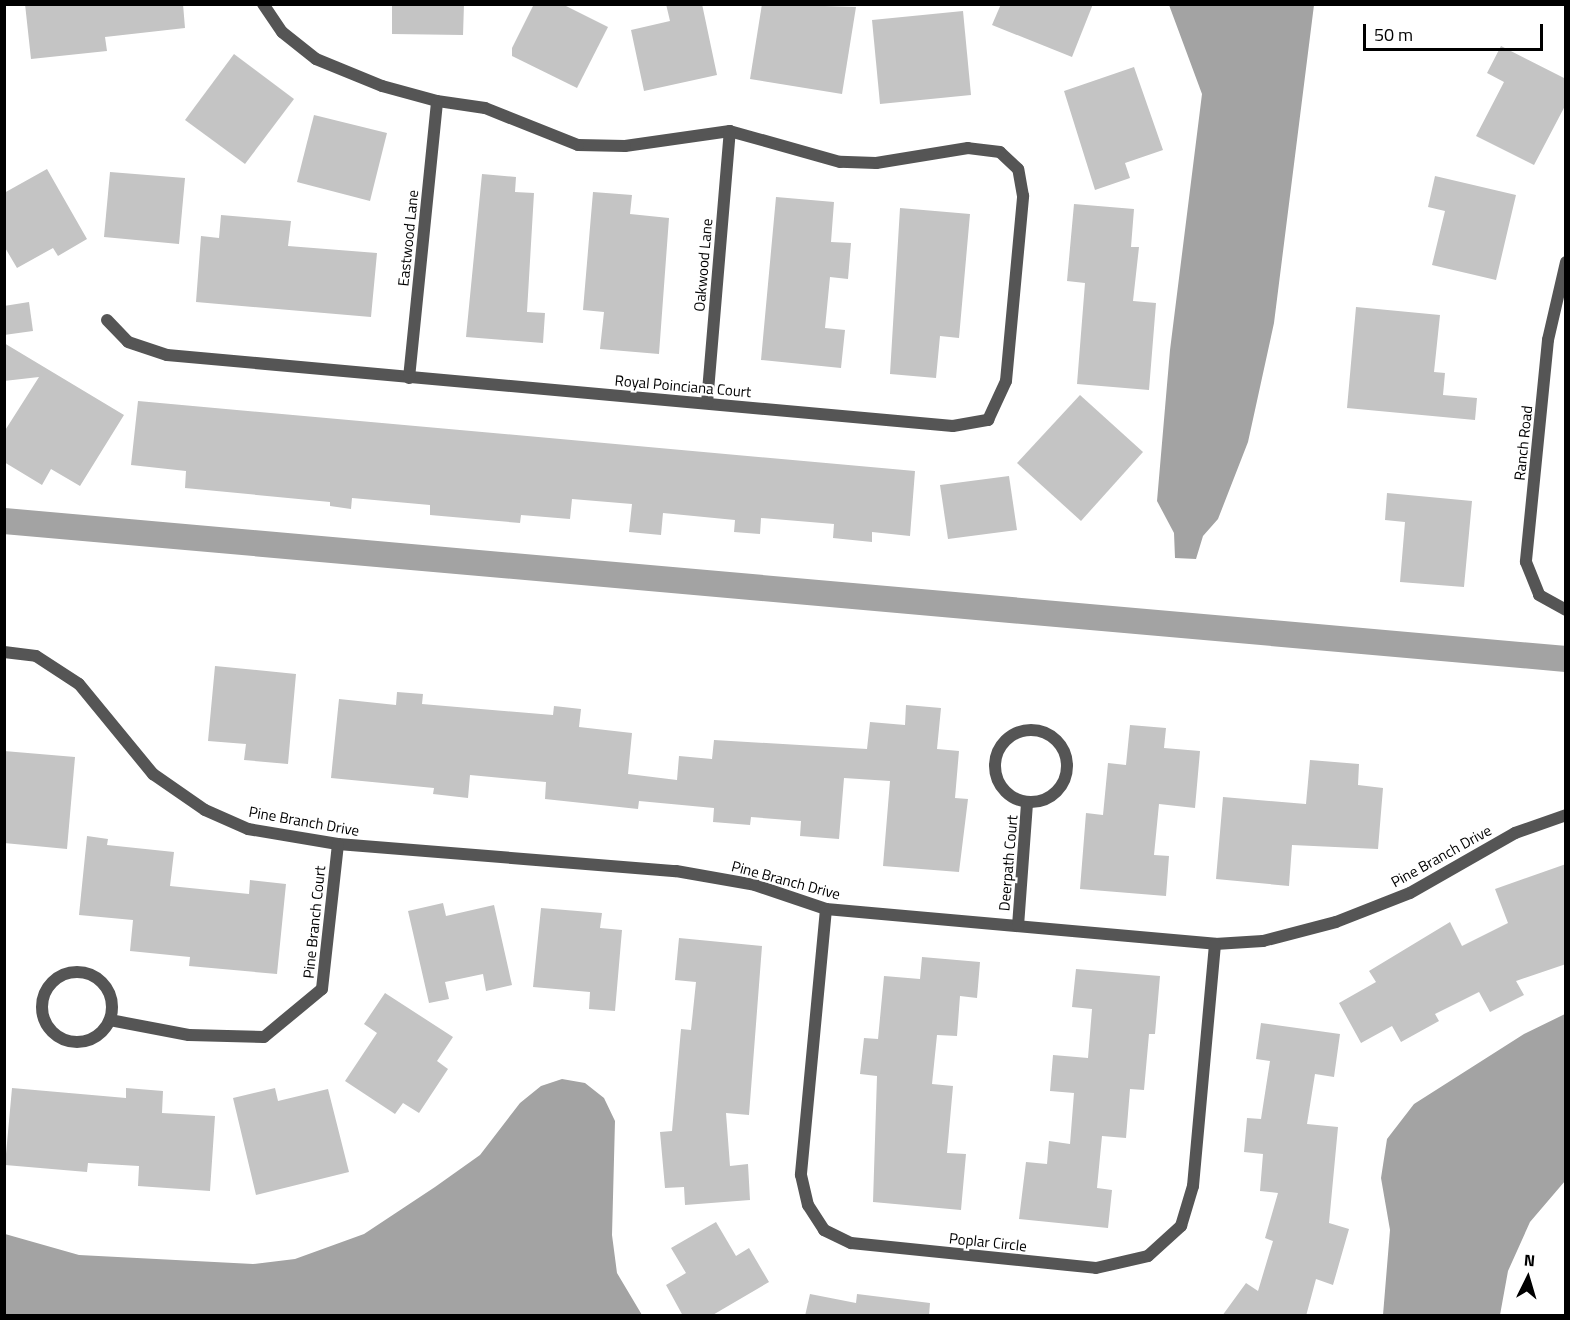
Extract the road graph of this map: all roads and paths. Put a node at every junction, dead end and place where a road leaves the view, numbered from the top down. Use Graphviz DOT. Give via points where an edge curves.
graph roads {
  1 [pos="263,4"];
  2 [pos="437,101"];
  3 [pos="730,131"];
  4 [pos="1566,262"];
  5 [pos="107,320"];
  6 [pos="409,378"];
  7 [pos="707,403"];
  8 [pos="1566,610"];
  9 [pos="4,652"];
  10 [pos="1027,802"];
  11 [pos="1566,815"];
  12 [pos="338,844"];
  13 [pos="826,909"];
  14 [pos="1018,926"];
  15 [pos="1215,944"];
  16 [pos="110,1020"];
  1 -- 2 [label="street" via="282,32 316,59 382,86"];
  2 -- 3 [label="street" via="485,108 578,144 625,146"];
  2 -- 6 [label="street, Eastwood Lane"];
  3 -- 7 [label="street, Oakwood Lane"];
  3 -- 7 [label="street, Royal Poinciana Court" via="840,162 876,163 968,148 999,152 1018,169 1023,196 1006,381 988,420 953,426"];
  4 -- 8 [label="street, Ranch Road" via="1548,340 1526,562 1539,595"];
  5 -- 6 [label="street, Royal Poinciana Court" via="128,342 167,355"];
  6 -- 7 [label="street, Royal Poinciana Court"];
  9 -- 12 [label="street, Pine Branch Drive" via="36,656 79,684 153,774 205,810 248,829"];
  10 -- 10 [label="street, Deerpath Court" via="1039,802 1059,790 1067,769 1067,758 1055,738 1034,729 1012,734 994,762 999,785 1016,799"];
  10 -- 14 [label="street, Deerpath Court"];
  11 -- 15 [label="street, Pine Branch Drive" via="1515,832 1410,893 1336,922 1263,941"];
  12 -- 13 [label="street, Pine Branch Drive" via="676,871 754,885"];
  12 -- 16 [label="street, Pine Branch Court" via="322,989 264,1036 189,1035"];
  13 -- 14 [label="street, Pine Branch Drive"];
  13 -- 15 [label="street, Poplar Circle" via="801,1175 808,1205 824,1230 851,1243 1096,1268 1148,1256 1181,1226 1193,1186"];
  14 -- 15 [label="street, Pine Branch Drive"];
  16 -- 16 [label="street" via="112,998 100,980 90,974 68,973 49,985 44,994 41,1005 47,1027 64,1040 86,1042 97,1038"];
}
